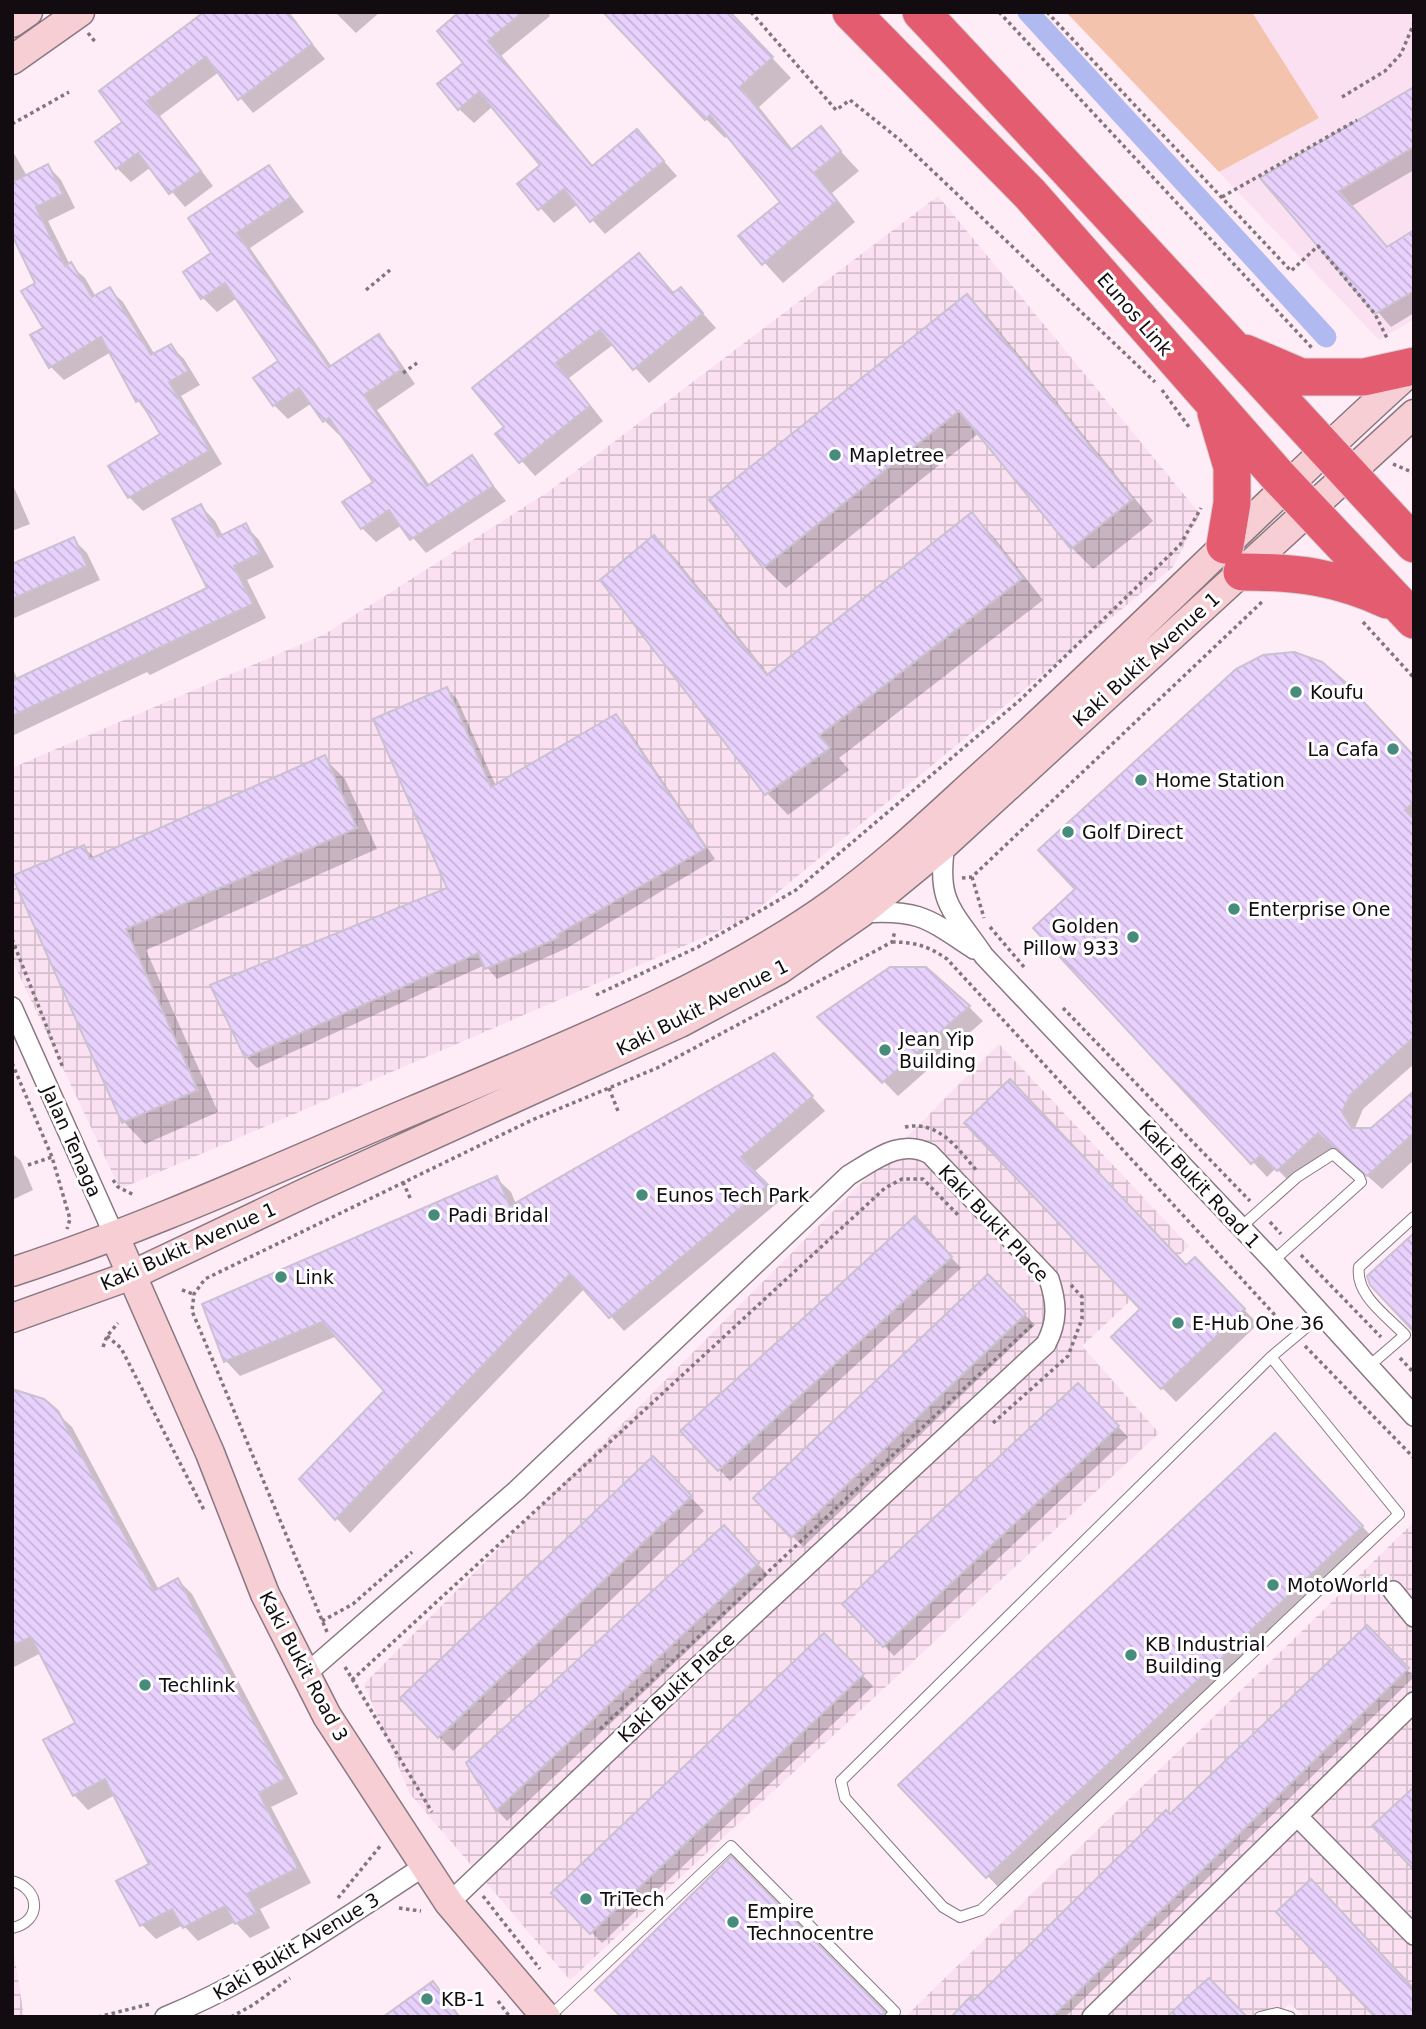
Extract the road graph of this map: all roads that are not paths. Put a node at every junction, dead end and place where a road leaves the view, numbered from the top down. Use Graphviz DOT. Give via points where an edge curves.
graph roads {
  1 [pos="28,12"];
  2 [pos="80,12"];
  3 [pos="851,12"];
  4 [pos="921,12"];
  5 [pos="48,21"];
  6 [pos="12,23"];
  7 [pos="12,60"];
  8 [pos="1234,348"];
  9 [pos="1414,367"];
  10 [pos="1213,402"];
  11 [pos="1414,414"];
  12 [pos="1335,461"];
  13 [pos="1299,498"];
  14 [pos="1414,544"];
  15 [pos="1234,559"];
  16 [pos="1407,613"];
  17 [pos="945,844"];
  18 [pos="861,913"];
  19 [pos="984,956"];
  20 [pos="12,1007"];
  21 [pos="1414,1217"];
  22 [pos="1241,1227"];
  23 [pos="115,1237"];
  24 [pos="1273,1261"];
  25 [pos="12,1272"];
  26 [pos="132,1275"];
  27 [pos="1321,1315"];
  28 [pos="12,1318"];
  29 [pos="1405,1335"];
  30 [pos="1414,1344"];
  31 [pos="1271,1357"];
  32 [pos="1369,1366"];
  33 [pos="1414,1416"];
  34 [pos="1393,1591"];
  35 [pos="1414,1617"];
  36 [pos="306,1674"];
  37 [pos="1414,1702"];
  38 [pos="1297,1816"];
  39 [pos="423,1867"];
  40 [pos="12,1881"];
  41 [pos="456,1911"];
  42 [pos="12,1928"];
  43 [pos="1414,1935"];
  44 [pos="162,2009"];
  45 [pos="553,2011"];
  46 [pos="890,2017"];
  47 [pos="1092,2017"];
  48 [pos="1260,2017"];
  49 [pos="1290,2017"];
  1 -- 6 [label="main road"];
  2 -- 5 [label="main road"];
  3 -- 10 [label="highway, Eunos Link" via="1030,194"];
  4 -- 8 [label="highway"];
  5 -- 7 [label="main road"];
  8 -- 9 [label="highway" via="1301,377 1364,377"];
  8 -- 12 [label="highway"];
  9 -- 12 [label="main road"];
  10 -- 13 [label="highway, Eunos Link"];
  10 -- 15 [label="highway" via="1232,467"];
  11 -- 12 [label="main road"];
  12 -- 13 [label="main road, Kaki Bukit Avenue 1"];
  12 -- 14 [label="highway"];
  13 -- 15 [label="main road, Kaki Bukit Avenue 1"];
  13 -- 16 [label="highway, Eunos Link"];
  15 -- 16 [label="highway" via="1349,582"];
  15 -- 17 [label="main road, Kaki Bukit Avenue 1"];
  15 -- 23 [label="main road, Kaki Bukit Avenue 1" via="1044,719 887,862 786,933 668,998 547,1054"];
  17 -- 18 [label="main road, Kaki Bukit Avenue 1"];
  17 -- 19 [label="street, Kaki Bukit Road 1" via="940,872 945,899"];
  18 -- 19 [label="street, Kaki Bukit Road 1" via="906,911"];
  18 -- 26 [label="main road, Kaki Bukit Avenue 1" via="779,970 680,1023"];
  19 -- 22 [label="street, Kaki Bukit Road 1"];
  20 -- 23 [label="street, Jalan Tenaga"];
  21 -- 29 [label="lane" via="1359,1267 1357,1278 1361,1289"];
  22 -- 24 [label="street, Kaki Bukit Road 1"];
  22 -- 24 [label="lane" via="1297,1177 1333,1154 1359,1177 1362,1182"];
  23 -- 25 [label="main road, Kaki Bukit Avenue 1"];
  23 -- 26 [label="main road, Jalan Tenaga"];
  24 -- 27 [label="street, Kaki Bukit Road 1"];
  26 -- 28 [label="main road, Kaki Bukit Avenue 1"];
  26 -- 36 [label="main road, Kaki Bukit Road 3" via="265,1594"];
  27 -- 31 [label="lane"];
  27 -- 32 [label="street, Kaki Bukit Road 1"];
  29 -- 30 [label="lane"];
  29 -- 32 [label="lane"];
  31 -- 31 [label="lane" via="1399,1514 981,1910 960,1917 943,1907 845,1798 841,1781"];
  32 -- 33 [label="street, Kaki Bukit Road 1"];
  34 -- 35 [label="street"];
  36 -- 39 [label="main road, Kaki Bukit Road 3" via="327,1716"];
  36 -- 41 [label="street, Kaki Bukit Place" via="517,1490 849,1175 887,1152 906,1147 930,1154 1049,1279 1056,1314 1046,1343 690,1674"];
  37 -- 38 [label="street"];
  38 -- 43 [label="street"];
  38 -- 47 [label="street"];
  39 -- 41 [label="main road, Kaki Bukit Road 3"];
  39 -- 44 [label="street, Kaki Bukit Avenue 3" via="214,1997"];
  40 -- 42 [label="lane" via="32,1893 35,1905 31,1917"];
  41 -- 45 [label="main road, Kaki Bukit Road 3"];
  45 -- 46 [label="lane" via="731,1846 895,2012"];
  48 -- 49 [label="lane" via="1278,2013"];
}
